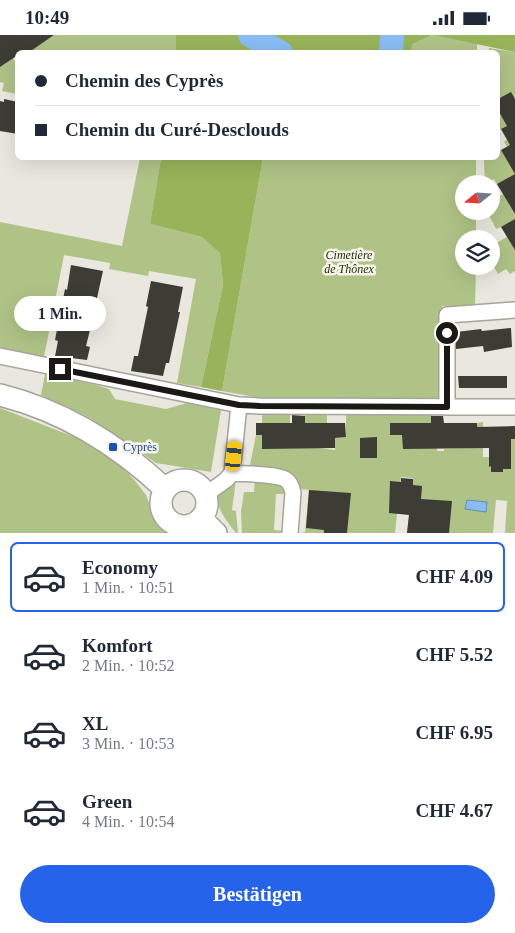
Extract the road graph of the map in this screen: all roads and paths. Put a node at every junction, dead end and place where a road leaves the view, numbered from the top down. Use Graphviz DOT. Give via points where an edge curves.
graph roads {
  1 [pos="515,310"];
  2 [pos="0,356"];
  3 [pos="0,395"];
  4 [pos="239,405"];
  5 [pos="447,407"];
  6 [pos="515,407"];
  7 [pos="232,473"];
  8 [pos="165,489"];
  9 [pos="205,495"];
  10 [pos="201,518"];
  11 [pos="216,533"];
  12 [pos="290,533"];
  1 -- 5 [label="street" via="446,315"];
  2 -- 4 [label="street"];
  3 -- 8 [label="main road" via="34,405 85,428 132,460"];
  4 -- 5 [label="street"];
  4 -- 7 [label="street"];
  5 -- 6 [label="street"];
  7 -- 9 [label="street"];
  7 -- 12 [label="street" via="278,477 288,481 293,493"];
  8 -- 9 [label="main road" via="185,480 197,484"];
  8 -- 10 [label="main road" via="161,506 174,524 186,526"];
  9 -- 10 [label="main road" via="206,508"];
  10 -- 11 [label="main road"];
}
